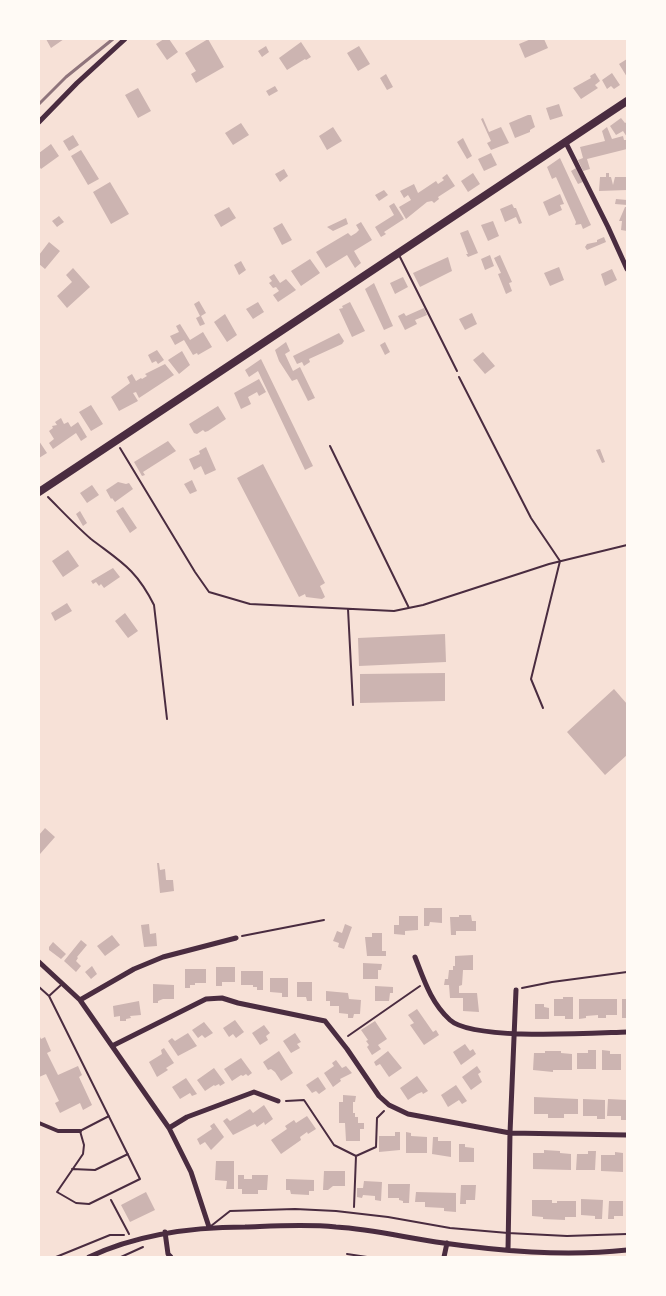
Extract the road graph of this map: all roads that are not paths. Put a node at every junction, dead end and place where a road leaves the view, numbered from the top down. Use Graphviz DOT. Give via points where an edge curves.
graph roads {
  1 [pos="126,39"];
  2 [pos="626,103"];
  3 [pos="39,122"];
  4 [pos="565,141"];
  5 [pos="398,253"];
  6 [pos="627,269"];
  7 [pos="457,370"];
  8 [pos="40,491"];
  9 [pos="236,938"];
  10 [pos="415,957"];
  11 [pos="39,962"];
  12 [pos="63,983"];
  13 [pos="39,987"];
  14 [pos="516,990"];
  15 [pos="49,996"];
  16 [pos="80,1000"];
  17 [pos="627,1032"];
  18 [pos="513,1033"];
  19 [pos="112,1046"];
  20 [pos="278,1101"];
  21 [pos="109,1116"];
  22 [pos="39,1123"];
  23 [pos="169,1128"];
  24 [pos="80,1131"];
  25 [pos="510,1133"];
  26 [pos="627,1135"];
  27 [pos="128,1154"];
  28 [pos="72,1169"];
  29 [pos="208,1227"];
  30 [pos="165,1233"];
  31 [pos="508,1233"];
  32 [pos="627,1234"];
  33 [pos="447,1243"];
  34 [pos="508,1250"];
  35 [pos="627,1250"];
  36 [pos="347,1254"];
  37 [pos="167,1256"];
  38 [pos="90,1257"];
  39 [pos="367,1257"];
  40 [pos="444,1257"];
  1 -- 3 [label="street"];
  2 -- 4 [label="main road"];
  4 -- 5 [label="main road"];
  4 -- 6 [label="street"];
  5 -- 7 [label="lane"];
  5 -- 8 [label="main road"];
  9 -- 16 [label="street" via="163,957"];
  10 -- 18 [label="street" via="432,999 452,1022 479,1030"];
  11 -- 12 [label="street"];
  12 -- 15 [label="lane"];
  12 -- 16 [label="street"];
  13 -- 15 [label="lane"];
  14 -- 18 [label="street"];
  15 -- 21 [label="lane"];
  16 -- 19 [label="street"];
  17 -- 18 [label="street"];
  18 -- 25 [label="street"];
  19 -- 23 [label="street"];
  19 -- 25 [label="street" via="206,999 222,998 324,1020 389,1105 408,1114"];
  20 -- 23 [label="street" via="254,1092"];
  21 -- 24 [label="lane"];
  21 -- 27 [label="lane"];
  22 -- 24 [label="street" via="58,1131"];
  23 -- 29 [label="street" via="191,1172"];
  24 -- 28 [label="lane" via="83,1154"];
  25 -- 26 [label="street"];
  25 -- 31 [label="street"];
  27 -- 28 [label="lane" via="95,1170"];
  27 -- 28 [label="lane" via="140,1179 89,1204 76,1203 57,1192"];
  29 -- 30 [label="street"];
  29 -- 31 [label="lane" via="230,1211 295,1209"];
  29 -- 33 [label="street" via="336,1227"];
  30 -- 37 [label="street"];
  30 -- 38 [label="street"];
  31 -- 32 [label="lane"];
  31 -- 34 [label="street"];
  33 -- 34 [label="street"];
  33 -- 40 [label="street"];
  34 -- 35 [label="street"];
  36 -- 39 [label="lane"];
}
